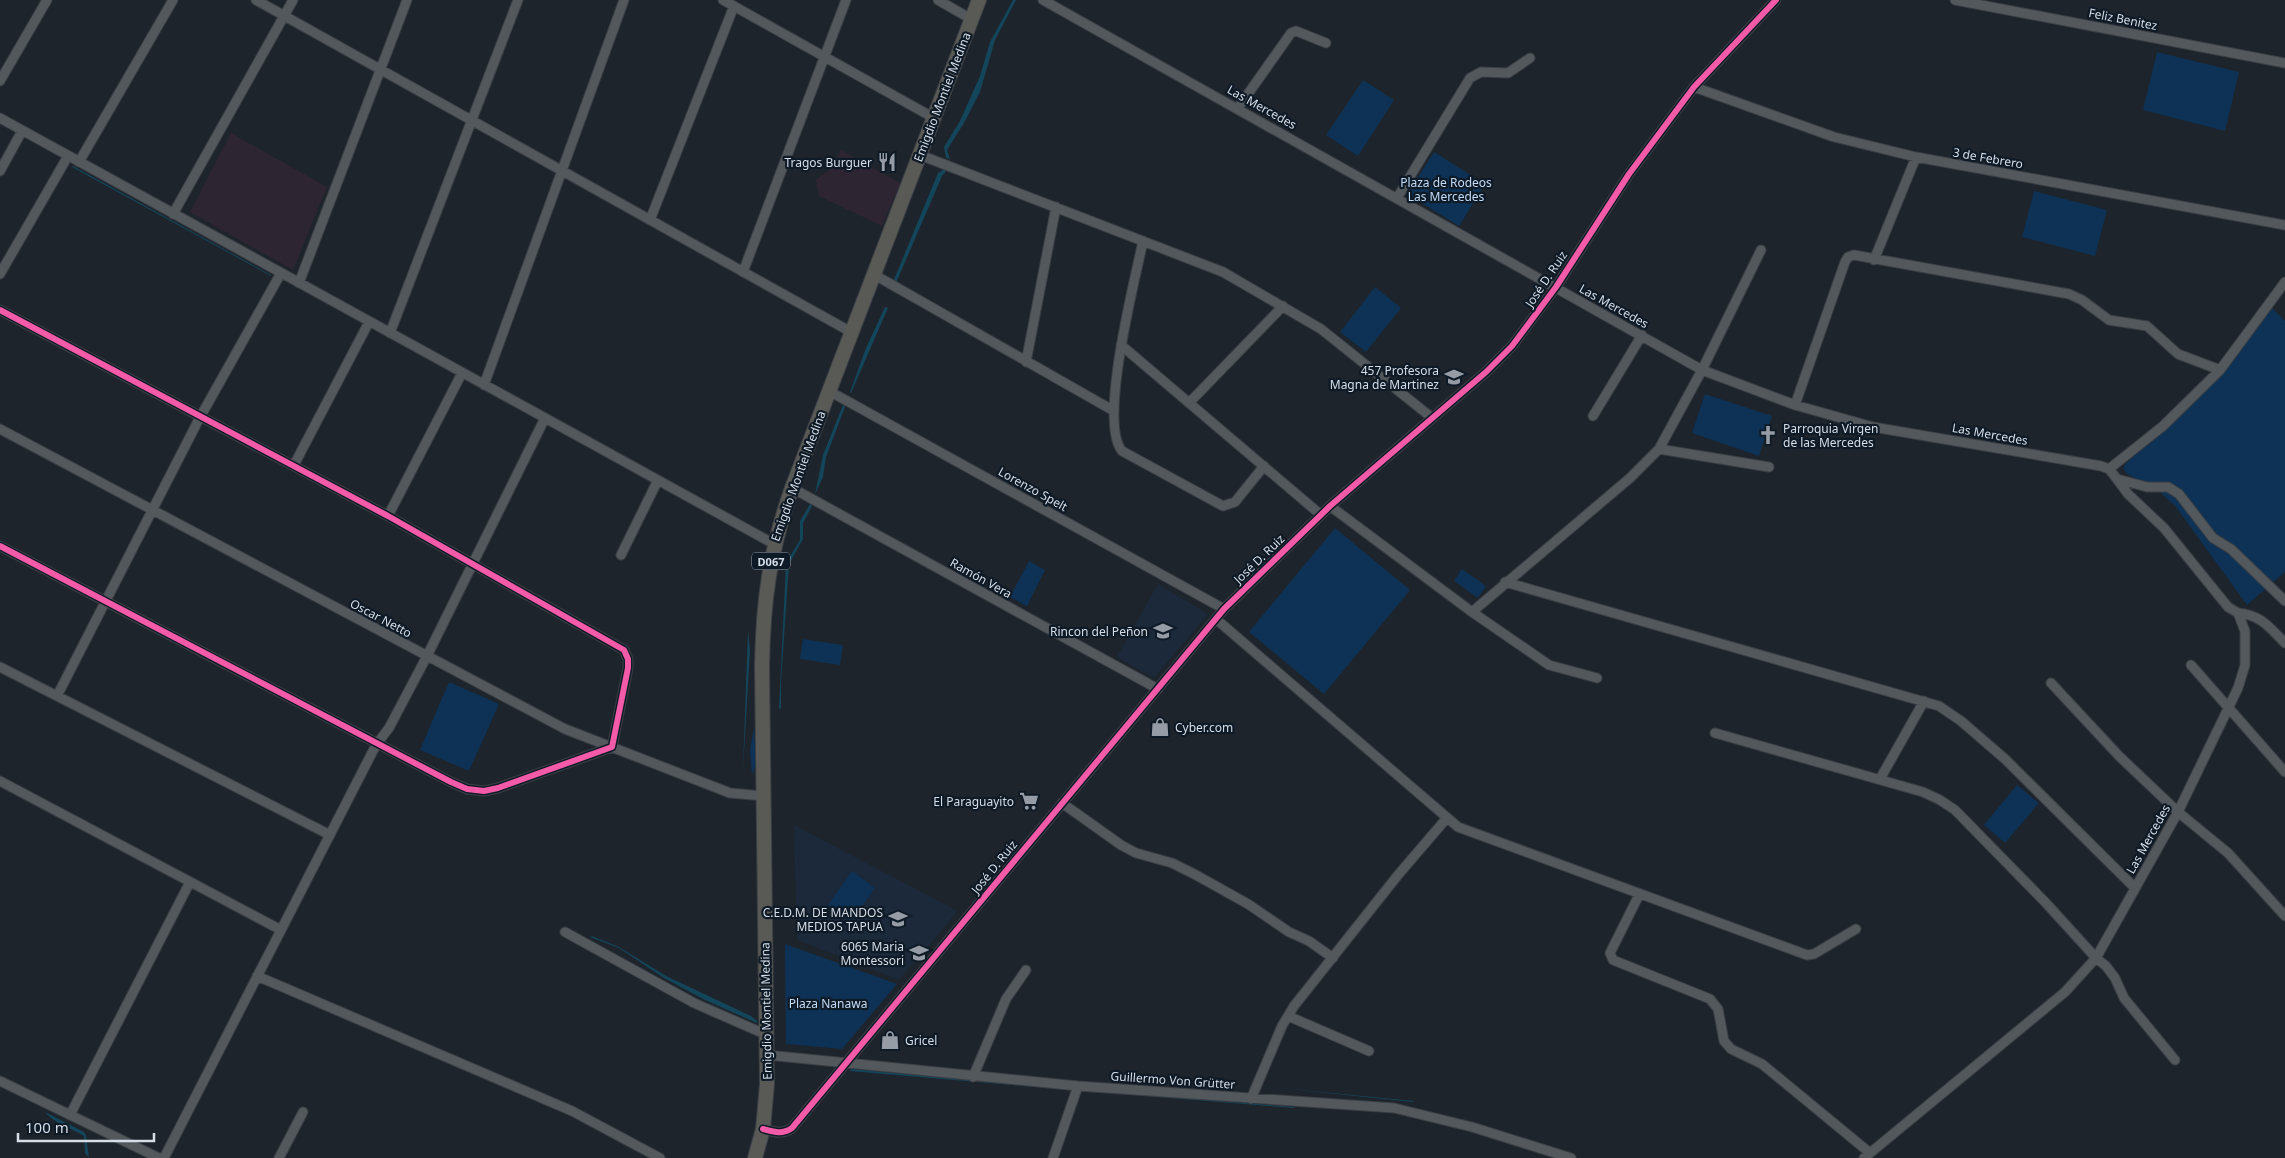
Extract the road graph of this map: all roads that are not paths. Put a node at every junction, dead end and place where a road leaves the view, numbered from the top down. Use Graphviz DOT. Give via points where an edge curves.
graph roads {
  1 [pos="47,0"];
  2 [pos="173,0"];
  3 [pos="256,0"];
  4 [pos="293,0"];
  5 [pos="407,0"];
  6 [pos="518,0"];
  7 [pos="624,0"];
  8 [pos="723,0"];
  9 [pos="846,0"];
  10 [pos="938,0"];
  11 [pos="979,0"];
  12 [pos="1043,0"];
  13 [pos="1776,0"];
  14 [pos="1956,0"];
  15 [pos="734,6"];
  16 [pos="284,16"];
  17 [pos="971,19"];
  18 [pos="1326,43"];
  19 [pos="825,57"];
  20 [pos="1530,58"];
  21 [pos="2285,63"];
  22 [pos="380,70"];
  23 [pos="0,81"];
  24 [pos="1694,87"];
  25 [pos="1238,108"];
  26 [pos="0,118"];
  27 [pos="934,118"];
  28 [pos="472,120"];
  29 [pos="22,131"];
  30 [pos="920,155"];
  31 [pos="68,156"];
  32 [pos="1916,157"];
  33 [pos="78,162"];
  34 [pos="0,171"];
  35 [pos="562,171"];
  36 [pos="1398,198"];
  37 [pos="1056,207"];
  38 [pos="173,214"];
  39 [pos="650,220"];
  40 [pos="2285,225"];
  41 [pos="1143,241"];
  42 [pos="1761,250"];
  43 [pos="1874,260"];
  44 [pos="743,272"];
  45 [pos="281,273"];
  46 [pos="0,274"];
  47 [pos="873,274"];
  48 [pos="2285,282"];
  49 [pos="299,283"];
  50 [pos="1556,287"];
  51 [pos="1283,306"];
  52 [pos="0,310"];
  53 [pos="369,322"];
  54 [pos="851,332"];
  55 [pos="390,333"];
  56 [pos="1642,335"];
  57 [pos="1121,345"];
  58 [pos="1026,362"];
  59 [pos="1702,370"];
  60 [pos="2220,370"];
  61 [pos="462,373"];
  62 [pos="484,385"];
  63 [pos="829,391"];
  64 [pos="1189,403"];
  65 [pos="1795,405"];
  66 [pos="1114,410"];
  67 [pos="201,415"];
  68 [pos="1593,416"];
  69 [pos="1432,417"];
  70 [pos="545,418"];
  71 [pos="0,429"];
  72 [pos="1658,449"];
  73 [pos="294,465"];
  74 [pos="1264,466"];
  75 [pos="1769,467"];
  76 [pos="2109,469"];
  77 [pos="2117,479"];
  78 [pos="658,480"];
  79 [pos="792,488"];
  80 [pos="1330,506"];
  81 [pos="152,510"];
  82 [pos="1321,515"];
  83 [pos="388,516"];
  84 [pos="774,544"];
  85 [pos="0,546"];
  86 [pos="621,555"];
  87 [pos="474,565"];
  88 [pos="1505,582"];
  89 [pos="2285,601"];
  90 [pos="105,602"];
  91 [pos="1224,609"];
  92 [pos="1472,612"];
  93 [pos="2238,613"];
  94 [pos="1216,619"];
  95 [pos="2285,643"];
  96 [pos="427,656"];
  97 [pos="2191,665"];
  98 [pos="0,667"];
  99 [pos="1597,678"];
  100 [pos="2051,683"];
  101 [pos="1158,689"];
  102 [pos="57,696"];
  103 [pos="1924,701"];
  104 [pos="2228,707"];
  105 [pos="1714,733"];
  106 [pos="376,745"];
  107 [pos="612,747"];
  108 [pos="2285,772"];
  109 [pos="1880,780"];
  110 [pos="0,781"];
  111 [pos="764,796"];
  112 [pos="1062,803"];
  113 [pos="2178,812"];
  114 [pos="1446,819"];
  115 [pos="330,836"];
  116 [pos="190,882"];
  117 [pos="2134,888"];
  118 [pos="1639,895"];
  119 [pos="2285,916"];
  120 [pos="1856,929"];
  121 [pos="281,930"];
  122 [pos="565,932"];
  123 [pos="1333,958"];
  124 [pos="2096,958"];
  125 [pos="1026,970"];
  126 [pos="257,976"];
  127 [pos="1288,1016"];
  128 [pos="767,1035"];
  129 [pos="1369,1051"];
  130 [pos="767,1055"];
  131 [pos="2175,1060"];
  132 [pos="847,1062"];
  133 [pos="973,1077"];
  134 [pos="0,1081"];
  135 [pos="1078,1086"];
  136 [pos="1251,1099"];
  137 [pos="303,1112"];
  138 [pos="70,1115"];
  139 [pos="763,1129"];
  140 [pos="1867,1155"];
  141 [pos="159,1158"];
  142 [pos="164,1158"];
  143 [pos="279,1158"];
  144 [pos="660,1158"];
  145 [pos="756,1158"];
  146 [pos="1053,1158"];
  147 [pos="1571,1158"];
  1 -- 23 [label="street"];
  2 -- 33 [label="street"];
  3 -- 16 [label="street"];
  4 -- 16 [label="street"];
  5 -- 22 [label="street"];
  6 -- 28 [label="street"];
  7 -- 35 [label="street"];
  8 -- 15 [label="street"];
  9 -- 19 [label="street"];
  10 -- 17 [label="street"];
  11 -- 17 [label="main road, Emigdio Montiel Medina / D067"];
  12 -- 25 [label="street, Las Mercedes"];
  13 -- 24 [label="street, José D. Ruiz"];
  14 -- 21 [label="street, Feliz Benitez"];
  15 -- 19 [label="street"];
  15 -- 39 [label="street"];
  16 -- 22 [label="street"];
  16 -- 38 [label="street"];
  17 -- 27 [label="main road, Emigdio Montiel Medina / D067"];
  18 -- 25 [label="street" via="1302,32 1291,33"];
  19 -- 27 [label="street"];
  19 -- 44 [label="street"];
  20 -- 36 [label="street" via="1508,72 1481,72 1470,78"];
  22 -- 28 [label="street"];
  22 -- 49 [label="street"];
  24 -- 32 [label="street, 3 de Febrero" via="1834,137"];
  24 -- 50 [label="street, José D. Ruiz" via="1629,174"];
  25 -- 36 [label="street, Las Mercedes"];
  26 -- 29 [label="street"];
  27 -- 30 [label="main road, Emigdio Montiel Medina / D067"];
  28 -- 35 [label="street"];
  28 -- 55 [label="street"];
  29 -- 31 [label="street"];
  29 -- 34 [label="street"];
  30 -- 37 [label="street"];
  30 -- 47 [label="main road, Emigdio Montiel Medina / D067"];
  31 -- 33 [label="street"];
  31 -- 46 [label="street"];
  32 -- 40 [label="street, 3 de Febrero"];
  32 -- 43 [label="street"];
  33 -- 38 [label="street"];
  35 -- 39 [label="street"];
  35 -- 62 [label="street"];
  36 -- 50 [label="street, Las Mercedes"];
  37 -- 41 [label="street"];
  37 -- 58 [label="street"];
  38 -- 45 [label="street"];
  39 -- 44 [label="street"];
  41 -- 51 [label="street" via="1223,272"];
  41 -- 57 [label="street"];
  42 -- 59 [label="street"];
  43 -- 60 [label="street" via="2068,294 2109,320 2147,326 2178,354"];
  43 -- 65 [label="street" via="1854,255 1845,262"];
  44 -- 54 [label="street"];
  45 -- 49 [label="street"];
  45 -- 67 [label="street"];
  47 -- 54 [label="main road, Emigdio Montiel Medina / D067"];
  47 -- 58 [label="street"];
  48 -- 60 [label="street"];
  49 -- 53 [label="street"];
  50 -- 56 [label="street, Las Mercedes"];
  50 -- 69 [label="street, José D. Ruiz" via="1512,346"];
  51 -- 64 [label="street"];
  51 -- 69 [label="street" via="1321,329"];
  52 -- 67 [label="street"];
  53 -- 55 [label="street"];
  53 -- 73 [label="street"];
  54 -- 63 [label="main road, Emigdio Montiel Medina / D067"];
  55 -- 61 [label="street"];
  56 -- 59 [label="street, Las Mercedes"];
  56 -- 68 [label="street"];
  57 -- 64 [label="street"];
  57 -- 66 [label="street"];
  58 -- 66 [label="street"];
  59 -- 65 [label="street, Las Mercedes"];
  59 -- 72 [label="street"];
  60 -- 76 [label="street" via="2164,426"];
  61 -- 62 [label="street"];
  61 -- 83 [label="street"];
  62 -- 70 [label="street"];
  63 -- 79 [label="main road, Emigdio Montiel Medina / D067"];
  63 -- 91 [label="street, Lorenzo Spelt"];
  64 -- 74 [label="street"];
  65 -- 76 [label="street, Las Mercedes" via="1874,427"];
  66 -- 74 [label="street" via="1115,438 1122,451 1223,506 1235,502"];
  67 -- 73 [label="street"];
  67 -- 81 [label="street"];
  69 -- 80 [label="street, José D. Ruiz"];
  70 -- 78 [label="street"];
  70 -- 87 [label="street"];
  71 -- 81 [label="street, Oscar Netto"];
  72 -- 75 [label="street"];
  72 -- 88 [label="street" via="1630,478"];
  73 -- 83 [label="street"];
  74 -- 82 [label="street"];
  76 -- 77 [label="street, Las Mercedes"];
  77 -- 89 [label="street" via="2147,487 2168,487 2179,494 2213,538 2231,550"];
  77 -- 93 [label="street, Las Mercedes" via="2164,528 2228,607"];
  78 -- 84 [label="street"];
  78 -- 86 [label="street"];
  79 -- 84 [label="main road, Emigdio Montiel Medina / D067"];
  79 -- 101 [label="street, Ramón Vera"];
  80 -- 82 [label="street, José D. Ruiz"];
  80 -- 92 [label="street"];
  81 -- 90 [label="street"];
  81 -- 96 [label="street, Oscar Netto"];
  82 -- 91 [label="street, José D. Ruiz"];
  83 -- 87 [label="street"];
  84 -- 111 [label="main road, Emigdio Montiel Medina / D067" via="763,616"];
  85 -- 90 [label="street"];
  87 -- 96 [label="street"];
  87 -- 107 [label="street" via="624,650 628,668"];
  88 -- 92 [label="street"];
  88 -- 103 [label="street"];
  90 -- 102 [label="street"];
  90 -- 106 [label="street"];
  91 -- 94 [label="street, José D. Ruiz"];
  92 -- 99 [label="street" via="1550,665"];
  93 -- 95 [label="street" via="2252,614 2260,619"];
  93 -- 104 [label="street, Las Mercedes" via="2246,631 2245,665"];
  94 -- 101 [label="street, José D. Ruiz"];
  94 -- 114 [label="street"];
  96 -- 106 [label="street" via="389,728"];
  96 -- 107 [label="street, Oscar Netto" via="565,729"];
  97 -- 104 [label="street"];
  98 -- 102 [label="street"];
  100 -- 113 [label="street" via="2119,756"];
  101 -- 112 [label="street, José D. Ruiz"];
  102 -- 115 [label="street"];
  103 -- 109 [label="street"];
  103 -- 117 [label="street" via="1950,712 2005,759"];
  104 -- 108 [label="street"];
  104 -- 113 [label="street, Las Mercedes"];
  105 -- 109 [label="street"];
  106 -- 107 [label="street" via="468,790 484,791"];
  106 -- 115 [label="street"];
  107 -- 111 [label="street, Oscar Netto" via="730,794"];
  109 -- 124 [label="street" via="1923,792 1955,810"];
  110 -- 116 [label="street"];
  111 -- 128 [label="main road, Emigdio Montiel Medina / D067"];
  112 -- 123 [label="street" via="1129,849 1196,875"];
  112 -- 132 [label="street, José D. Ruiz"];
  113 -- 117 [label="street, Las Mercedes"];
  113 -- 119 [label="street" via="2218,842"];
  114 -- 118 [label="street" via="1458,828"];
  114 -- 123 [label="street"];
  115 -- 121 [label="street"];
  116 -- 121 [label="street"];
  116 -- 138 [label="street"];
  117 -- 124 [label="street, Las Mercedes"];
  118 -- 120 [label="street" via="1806,955 1814,954"];
  118 -- 140 [label="street" via="1610,953 1613,960 1710,999 1718,1009 1724,1041 1731,1049 1762,1064"];
  121 -- 126 [label="street"];
  122 -- 128 [label="street" via="694,1003"];
  123 -- 127 [label="street"];
  124 -- 131 [label="street" via="2106,966 2124,998"];
  124 -- 140 [label="street, Las Mercedes" via="2065,992"];
  125 -- 133 [label="street" via="1006,999"];
  126 -- 142 [label="street"];
  126 -- 144 [label="street" via="572,1111"];
  127 -- 129 [label="street"];
  127 -- 136 [label="street"];
  128 -- 130 [label="main road, Emigdio Montiel Medina / D067"];
  130 -- 132 [label="street, Guillermo Von Grütter"];
  130 -- 139 [label="main road, Emigdio Montiel Medina / D067"];
  132 -- 133 [label="street, Guillermo Von Grütter"];
  132 -- 139 [label="street, José D. Ruiz" via="792,1128 779,1134"];
  133 -- 135 [label="street, Guillermo Von Grütter"];
  134 -- 138 [label="street"];
  135 -- 136 [label="street, Guillermo Von Grütter"];
  135 -- 146 [label="street"];
  136 -- 147 [label="street, Guillermo Von Grütter" via="1394,1108 1472,1127"];
  137 -- 143 [label="street"];
  138 -- 141 [label="street"];
  139 -- 145 [label="main road, Emigdio Montiel Medina / D067"];
}
